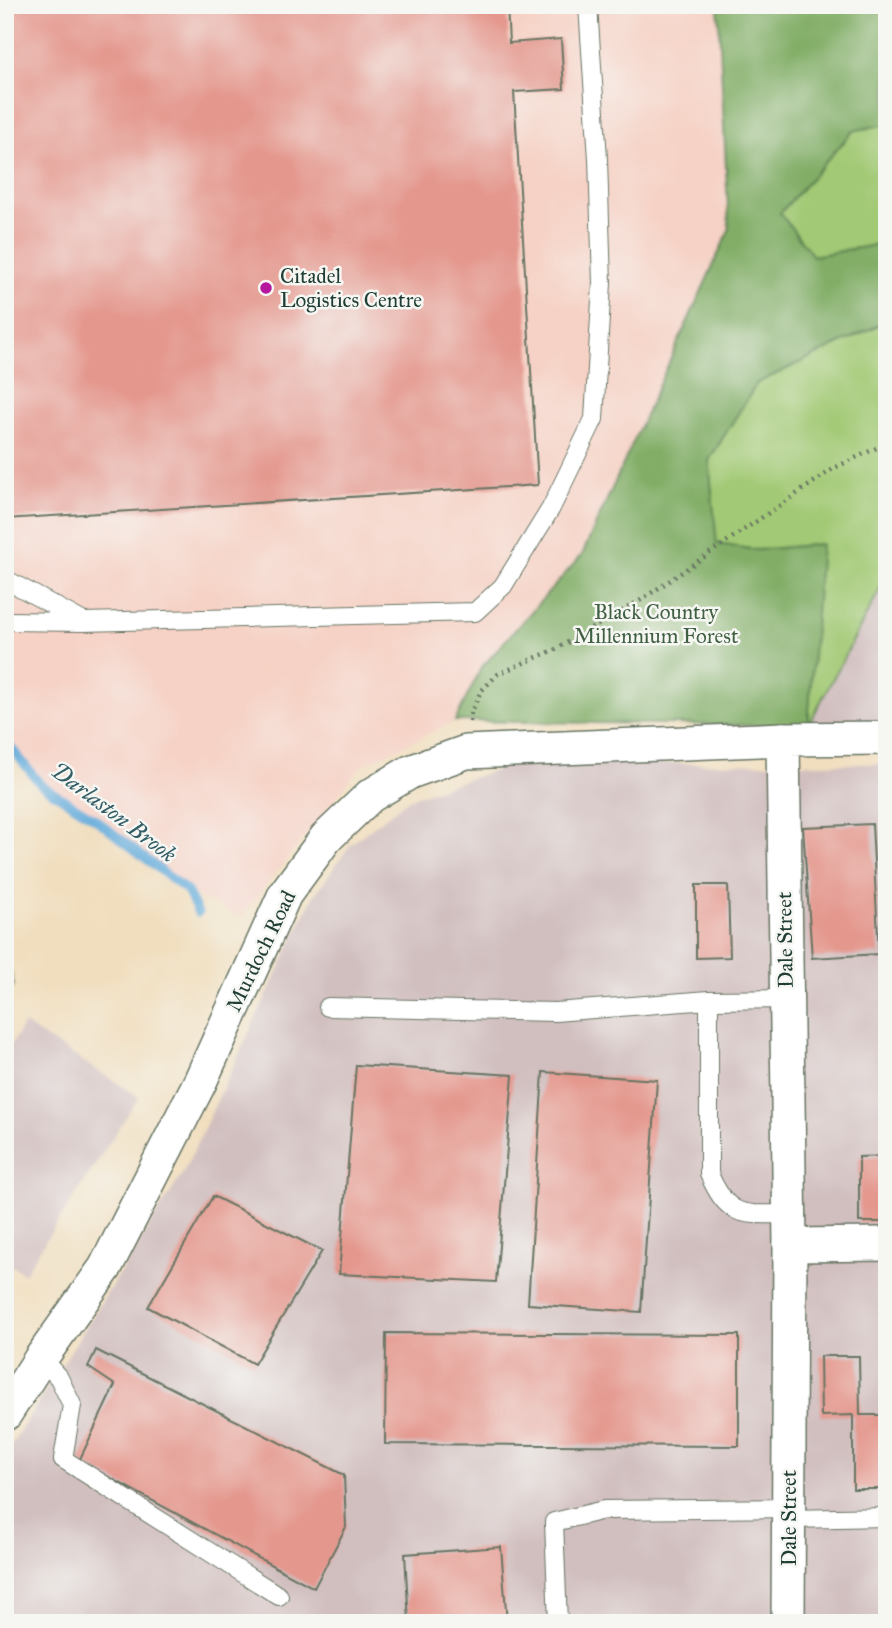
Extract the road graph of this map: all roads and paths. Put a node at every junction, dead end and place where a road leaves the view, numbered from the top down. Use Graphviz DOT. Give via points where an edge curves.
graph roads {
  1 [pos="588,5"];
  2 [pos="887,443"];
  3 [pos="5,579"];
  4 [pos="5,621"];
  5 [pos="83,622"];
  6 [pos="887,738"];
  7 [pos="783,739"];
  8 [pos="466,752"];
  9 [pos="786,999"];
  10 [pos="709,1000"];
  11 [pos="328,1007"];
  12 [pos="789,1229"];
  13 [pos="887,1244"];
  14 [pos="41,1358"];
  15 [pos="5,1414"];
  16 [pos="789,1513"];
  17 [pos="887,1517"];
  18 [pos="279,1596"];
  19 [pos="558,1623"];
  20 [pos="788,1623"];
  1 -- 5 [label="lane" via="602,283 594,419 551,508 503,586 475,612"];
  2 -- 8 [label="path" via="836,467 641,600 556,649 498,674 481,691 471,712"];
  3 -- 5 [label="lane"];
  4 -- 5 [label="lane"];
  6 -- 7 [label="street"];
  7 -- 8 [label="street, Murdoch Road"];
  7 -- 9 [label="street, Dale Street"];
  8 -- 14 [label="street, Murdoch Road" via="410,772 370,796 326,838 285,894 200,1082 105,1268"];
  9 -- 10 [label="lane"];
  9 -- 12 [label="street, Dale Street"];
  10 -- 11 [label="lane" via="555,1012"];
  10 -- 12 [label="lane" via="709,1174 719,1198 742,1214"];
  12 -- 13 [label="street"];
  12 -- 16 [label="street, Dale Street"];
  14 -- 15 [label="street, Murdoch Road"];
  14 -- 18 [label="lane" via="59,1378 72,1405 63,1459"];
  16 -- 17 [label="lane"];
  16 -- 19 [label="lane" via="604,1510 554,1522"];
  16 -- 20 [label="street, Dale Street"];
}
